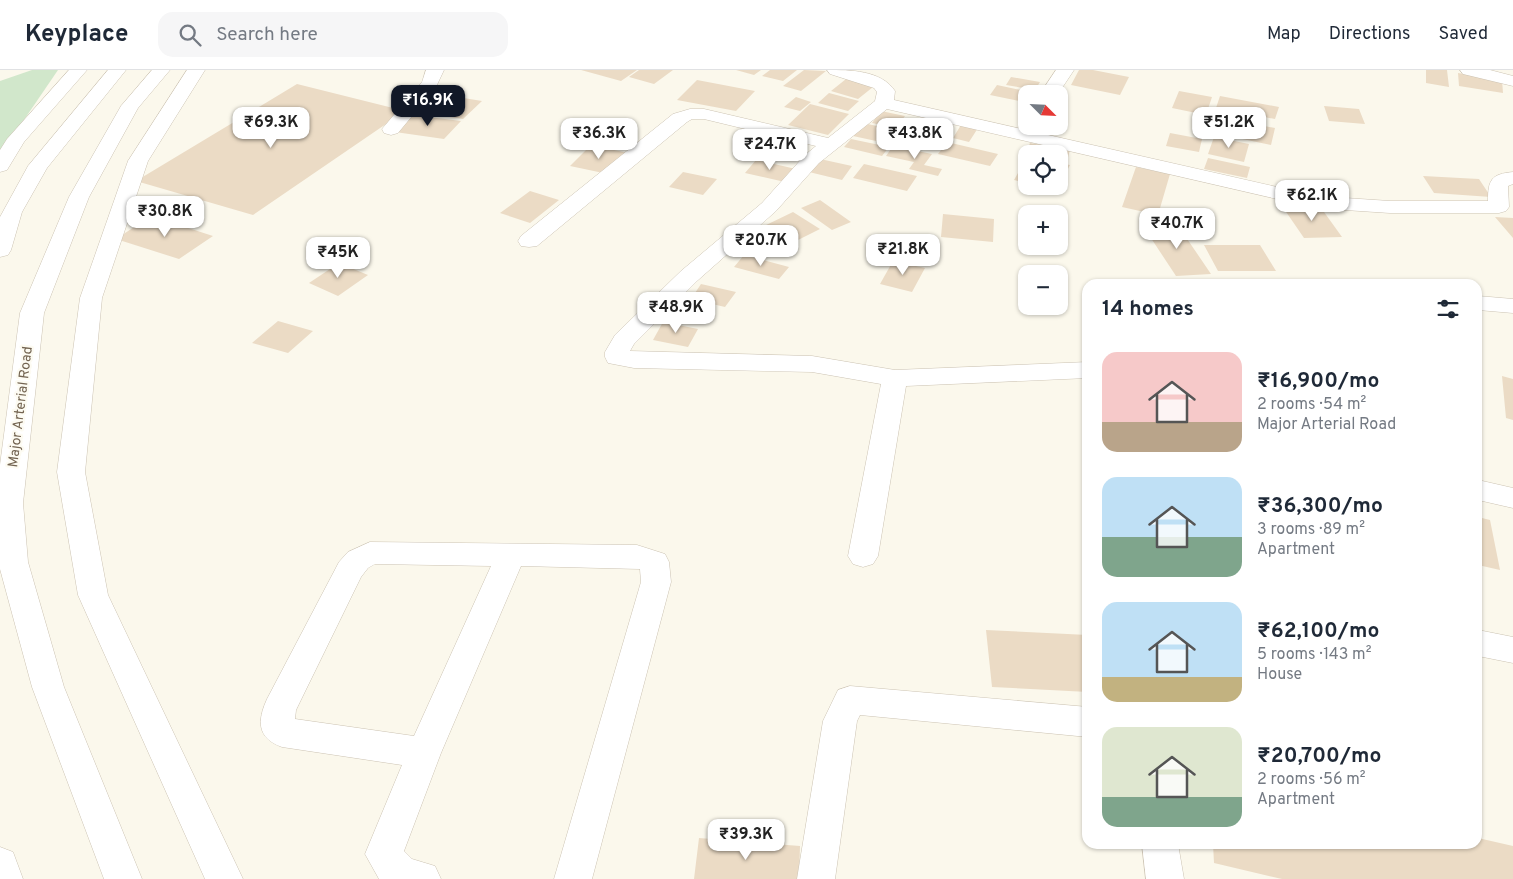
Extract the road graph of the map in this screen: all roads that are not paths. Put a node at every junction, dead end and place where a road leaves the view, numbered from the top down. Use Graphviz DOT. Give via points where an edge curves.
graph roads {
  1 [pos="78,70"];
  2 [pos="117,70"];
  3 [pos="161,70"];
  4 [pos="196,70"];
  5 [pos="435,70"];
  6 [pos="836,70"];
  7 [pos="1065,70"];
  8 [pos="1469,70"];
  9 [pos="1513,81"];
  10 [pos="1056,85"];
  11 [pos="884,103"];
  12 [pos="1018,128"];
  13 [pos="391,129"];
  14 [pos="1045,135"];
  15 [pos="831,144"];
  16 [pos="0,166"];
  17 [pos="1513,178"];
  18 [pos="1506,210"];
  19 [pos="529,241"];
  20 [pos="0,250"];
  21 [pos="1482,303"];
  22 [pos="1513,306"];
  23 [pos="1082,370"];
  24 [pos="895,378"];
  25 [pos="1482,491"];
  26 [pos="1513,498"];
  27 [pos="510,554"];
  28 [pos="863,556"];
  29 [pos="1482,644"];
  30 [pos="1513,650"];
  31 [pos="1082,721"];
  32 [pos="424,753"];
  33 [pos="1161,849"];
  34 [pos="0,865"];
  35 [pos="4,879"];
  36 [pos="124,879"];
  37 [pos="224,879"];
  38 [pos="422,879"];
  39 [pos="573,879"];
  40 [pos="816,879"];
  41 [pos="1165,879"];
  1 -- 16 [label="street" via="16,139"];
  2 -- 20 [label="street" via="38,166 12,212"];
  3 -- 36 [label="street, Major Arterial Road" via="130,106 79,197 32,313 9,503 13,562 48,687"];
  4 -- 37 [label="street" via="138,161 91,298 71,472 93,595"];
  5 -- 13 [label="street" via="430,83"];
  6 -- 11 [label="street" via="880,84 886,91"];
  7 -- 10 [label="street"];
  8 -- 9 [label="street"];
  11 -- 12 [label="street"];
  11 -- 15 [label="street"];
  14 -- 18 [label="street" via="1277,193 1330,203"];
  15 -- 19 [label="street" via="704,114 690,114 680,118"];
  15 -- 24 [label="street" via="812,158 769,207 624,340 617,357 812,364"];
  17 -- 18 [label="street" via="1504,179 1498,185"];
  21 -- 22 [label="street"];
  23 -- 24 [label="street"];
  24 -- 28 [label="street"];
  25 -- 26 [label="street"];
  27 -- 32 [label="street"];
  27 -- 32 [label="street" via="370,553 358,560 279,709 277,726 282,732"];
  27 -- 39 [label="street" via="637,556 654,562 656,582"];
  29 -- 30 [label="street"];
  31 -- 40 [label="street" via="850,700 840,721"];
  32 -- 38 [label="street" via="384,854 390,866 408,877"];
  33 -- 41 [label="street"];
  34 -- 35 [label="street"];
}
